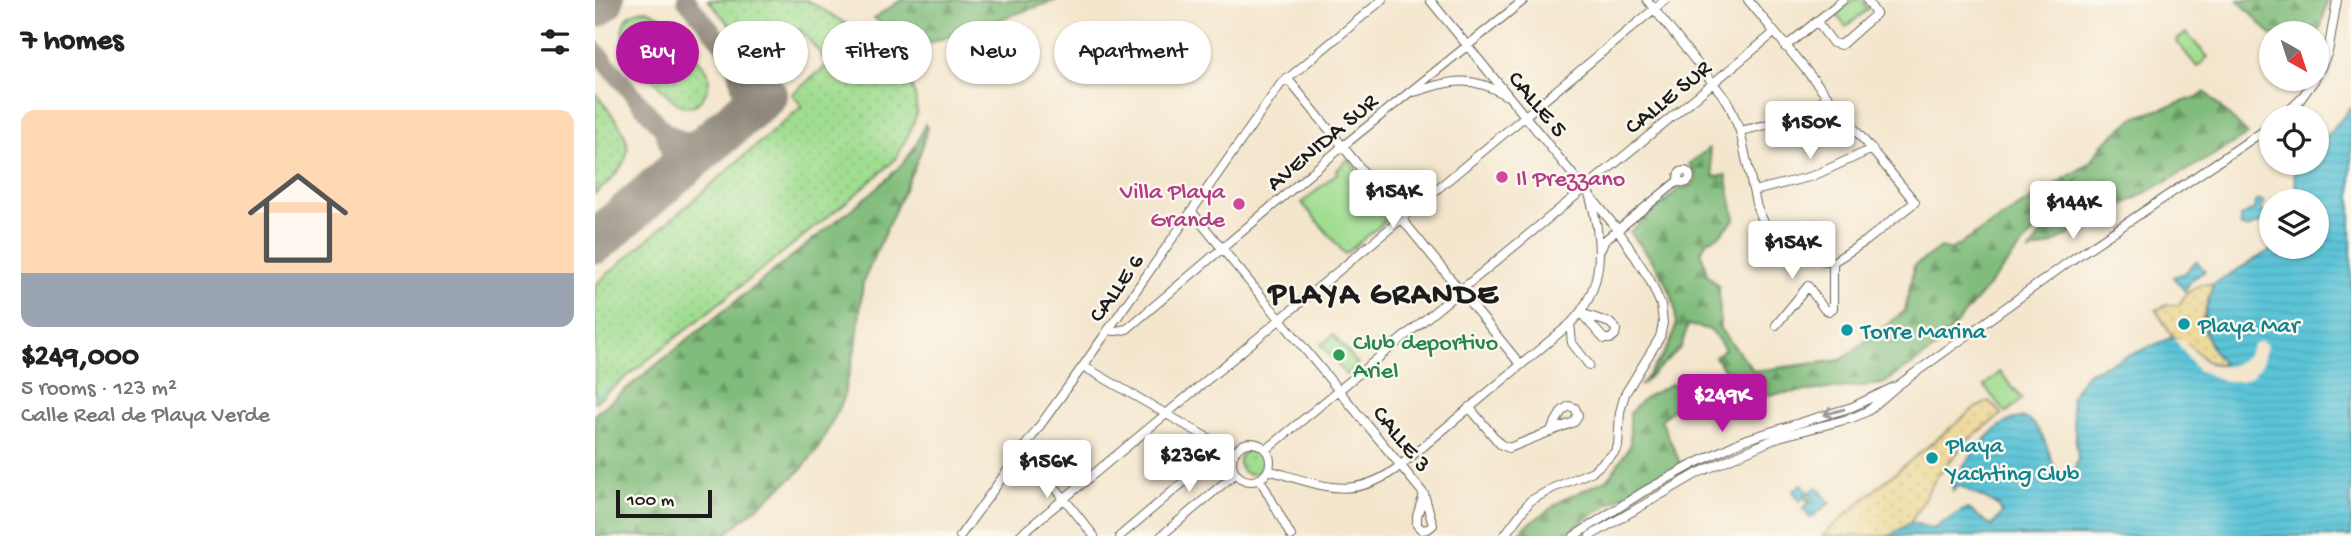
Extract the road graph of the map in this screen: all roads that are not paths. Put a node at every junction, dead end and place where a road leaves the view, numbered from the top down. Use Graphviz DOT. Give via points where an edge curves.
graph roads {
  1 [pos="1382,0"];
  2 [pos="1430,0"];
  3 [pos="1524,0"];
  4 [pos="1647,0"];
  5 [pos="1665,0"];
  6 [pos="1748,0"];
  7 [pos="1843,0"];
  8 [pos="1867,0"];
  9 [pos="2337,0"];
  10 [pos="1654,9"];
  11 [pos="1817,22"];
  12 [pos="1774,33"];
  13 [pos="2329,46"];
  14 [pos="1468,47"];
  15 [pos="1785,47"];
  16 [pos="1287,78"];
  17 [pos="1714,84"];
  18 [pos="2306,91"];
  19 [pos="1407,94"];
  20 [pos="1827,97"];
  21 [pos="1510,98"];
  22 [pos="2295,105"];
  23 [pos="1526,117"];
  24 [pos="1740,131"];
  25 [pos="2259,134"];
  26 [pos="1343,146"];
  27 [pos="1872,149"];
  28 [pos="1679,180"];
  29 [pos="1586,190"];
  30 [pos="1754,191"];
  31 [pos="1192,212"];
  32 [pos="1402,218"];
  33 [pos="1618,230"];
  34 [pos="1221,251"];
  35 [pos="1600,253"];
  36 [pos="1833,262"];
  37 [pos="1460,289"];
  38 [pos="1280,319"];
  39 [pos="1570,324"];
  40 [pos="1776,325"];
  41 [pos="1108,330"];
  42 [pos="1520,363"];
  43 [pos="1589,365"];
  44 [pos="1083,366"];
  45 [pos="1340,390"];
  46 [pos="1469,407"];
  47 [pos="1167,413"];
  48 [pos="1550,432"];
  49 [pos="1023,447"];
  50 [pos="1225,447"];
  51 [pos="1266,450"];
  52 [pos="1234,453"];
  53 [pos="1401,465"];
  54 [pos="1268,470"];
  55 [pos="1235,473"];
  56 [pos="1260,479"];
  57 [pos="1424,494"];
  58 [pos="1644,497"];
  59 [pos="1065,499"];
  60 [pos="1609,512"];
  61 [pos="1614,521"];
  62 [pos="960,536"];
  63 [pos="1019,536"];
  64 [pos="1094,536"];
  65 [pos="1120,536"];
  66 [pos="1161,536"];
  67 [pos="1291,536"];
  68 [pos="1504,536"];
  69 [pos="1575,536"];
  70 [pos="1590,536"];
  1 -- 16 [label="street, CALLE 6"];
  2 -- 14 [label="street, CALLE 5"];
  3 -- 14 [label="street, AVENIDA SUR"];
  4 -- 10 [label="street"];
  5 -- 10 [label="street"];
  6 -- 12 [label="street"];
  7 -- 11 [label="street"];
  8 -- 11 [label="street" via="1876,14 1841,45 1833,43"];
  9 -- 13 [label="street"];
  10 -- 17 [label="street"];
  10 -- 23 [label="street"];
  11 -- 15 [label="street"];
  12 -- 15 [label="street"];
  12 -- 17 [label="street, CALLE SUR"];
  14 -- 19 [label="street, AVENIDA SUR"];
  14 -- 21 [label="street, CALLE 5"];
  15 -- 20 [label="street"];
  16 -- 26 [label="street"];
  16 -- 31 [label="street, CALLE 6"];
  17 -- 24 [label="street" via="1728,102"];
  17 -- 29 [label="street, CALLE SUR"];
  18 -- 22 [label="street"];
  19 -- 21 [label="street" via="1457,80 1492,87"];
  19 -- 26 [label="street, AVENIDA SUR"];
  20 -- 24 [label="street" via="1788,121"];
  20 -- 27 [label="street"];
  21 -- 23 [label="street, CALLE 5"];
  23 -- 29 [label="street, CALLE 5"];
  23 -- 32 [label="street"];
  24 -- 30 [label="street"];
  25 -- 58 [label="street" via="2089,247 1897,386 1852,407 1744,440"];
  26 -- 32 [label="street"];
  26 -- 34 [label="street, AVENIDA SUR"];
  27 -- 30 [label="street" via="1813,176"];
  27 -- 36 [label="street" via="1914,198 1913,205"];
  28 -- 33 [label="street"];
  29 -- 33 [label="street, CALLE 5"];
  29 -- 35 [label="street" via="1598,226"];
  29 -- 37 [label="street, CALLE SUR"];
  30 -- 36 [label="street" via="1762,219 1782,243 1796,255"];
  31 -- 34 [label="street, CALLE 3"];
  31 -- 41 [label="street, CALLE 6"];
  32 -- 37 [label="street"];
  32 -- 38 [label="street"];
  33 -- 35 [label="street" via="1605,240"];
  33 -- 68 [label="street, CALLE 5" via="1659,297 1660,337 1625,394 1618,446 1608,461 1530,501"];
  34 -- 38 [label="street, CALLE 3"];
  34 -- 41 [label="street, AVENIDA SUR" via="1126,329"];
  35 -- 39 [label="street" via="1593,289"];
  36 -- 40 [label="street" via="1833,308 1824,309 1808,286"];
  37 -- 42 [label="street"];
  37 -- 45 [label="street, CALLE SUR"];
  38 -- 45 [label="street, CALLE 3"];
  38 -- 47 [label="street"];
  39 -- 42 [label="street"];
  39 -- 43 [label="street" via="1572,343"];
  41 -- 44 [label="street, CALLE 6"];
  42 -- 46 [label="street"];
  44 -- 47 [label="street"];
  44 -- 49 [label="street, CALLE 6"];
  45 -- 51 [label="street, CALLE SUR"];
  45 -- 53 [label="street, CALLE 3"];
  46 -- 48 [label="street" via="1507,448"];
  46 -- 53 [label="street"];
  47 -- 50 [label="street"];
  47 -- 59 [label="street"];
  49 -- 59 [label="street"];
  49 -- 62 [label="street, CALLE 6"];
  50 -- 52 [label="street"];
  50 -- 65 [label="street"];
  51 -- 52 [label="street" via="1249,443"];
  51 -- 54 [label="street"];
  52 -- 55 [label="street"];
  53 -- 54 [label="street" via="1379,480 1354,488"];
  53 -- 57 [label="street, CALLE 3"];
  54 -- 56 [label="street"];
  55 -- 56 [label="street" via="1247,481"];
  55 -- 66 [label="street"];
  56 -- 67 [label="street"];
  58 -- 60 [label="street"];
  58 -- 61 [label="street"];
  59 -- 63 [label="street"];
  59 -- 64 [label="street"];
  60 -- 61 [label="street"];
  60 -- 69 [label="street"];
  61 -- 70 [label="street"];
}
